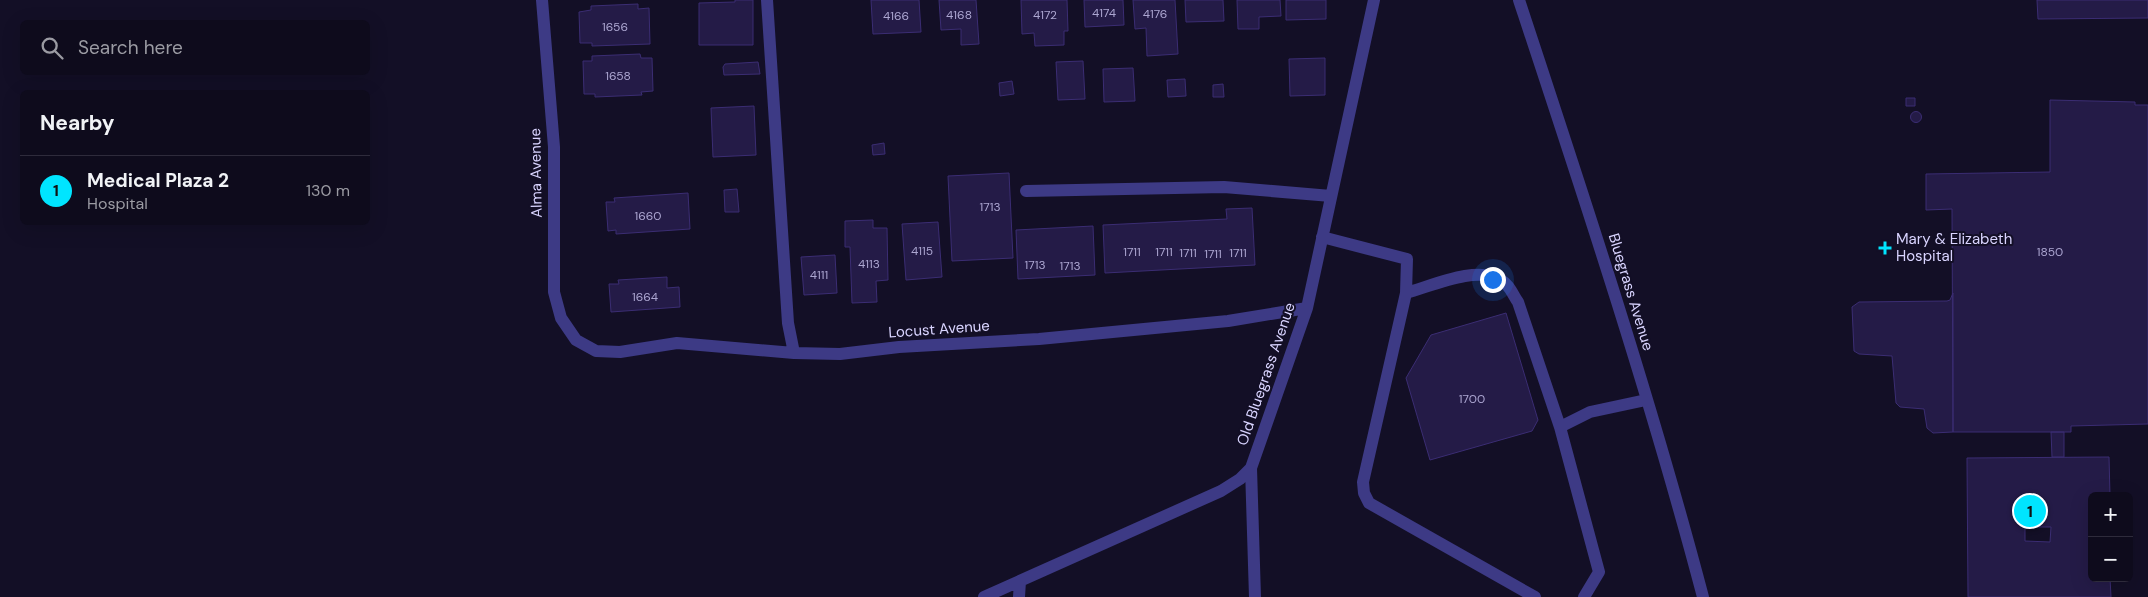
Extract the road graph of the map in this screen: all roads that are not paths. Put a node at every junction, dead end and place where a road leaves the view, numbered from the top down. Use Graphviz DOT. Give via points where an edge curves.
graph roads {
  1 [pos="542,0"];
  2 [pos="767,0"];
  3 [pos="1374,0"];
  4 [pos="1519,0"];
  5 [pos="1026,191"];
  6 [pos="1331,196"];
  7 [pos="1322,238"];
  8 [pos="1406,293"];
  9 [pos="1307,308"];
  10 [pos="576,340"];
  11 [pos="794,353"];
  12 [pos="1646,400"];
  13 [pos="1560,427"];
  14 [pos="1250,468"];
  15 [pos="1020,581"];
  16 [pos="984,597"];
  17 [pos="1019,597"];
  18 [pos="1255,597"];
  19 [pos="1535,597"];
  20 [pos="1584,597"];
  21 [pos="1702,597"];
  1 -- 10 [label="street, Alma Avenue" via="554,147 554,292 561,318"];
  2 -- 11 [label="street" via="788,323"];
  3 -- 6 [label="street, Old Bluegrass Avenue"];
  4 -- 12 [label="street, Bluegrass Avenue" via="1592,219"];
  5 -- 6 [label="street" via="1224,188"];
  6 -- 7 [label="street, Old Bluegrass Avenue"];
  7 -- 8 [label="street" via="1406,259"];
  7 -- 9 [label="street, Old Bluegrass Avenue"];
  8 -- 13 [label="street" via="1474,274 1501,279 1518,302"];
  8 -- 19 [label="street" via="1363,482 1364,493 1369,503"];
  9 -- 11 [label="street, Locust Avenue" via="1228,321 1040,339 899,347 840,354"];
  9 -- 14 [label="street, Old Bluegrass Avenue"];
  10 -- 11 [label="street, Locust Avenue" via="596,351 620,352 677,343"];
  12 -- 13 [label="street" via="1590,412"];
  12 -- 21 [label="street, Bluegrass Avenue"];
  13 -- 20 [label="street" via="1600,572"];
  14 -- 15 [label="street, Old Bluegrass Avenue" via="1221,491"];
  14 -- 18 [label="street"];
  15 -- 16 [label="street, Old Bluegrass Avenue"];
  15 -- 17 [label="street"];
}
